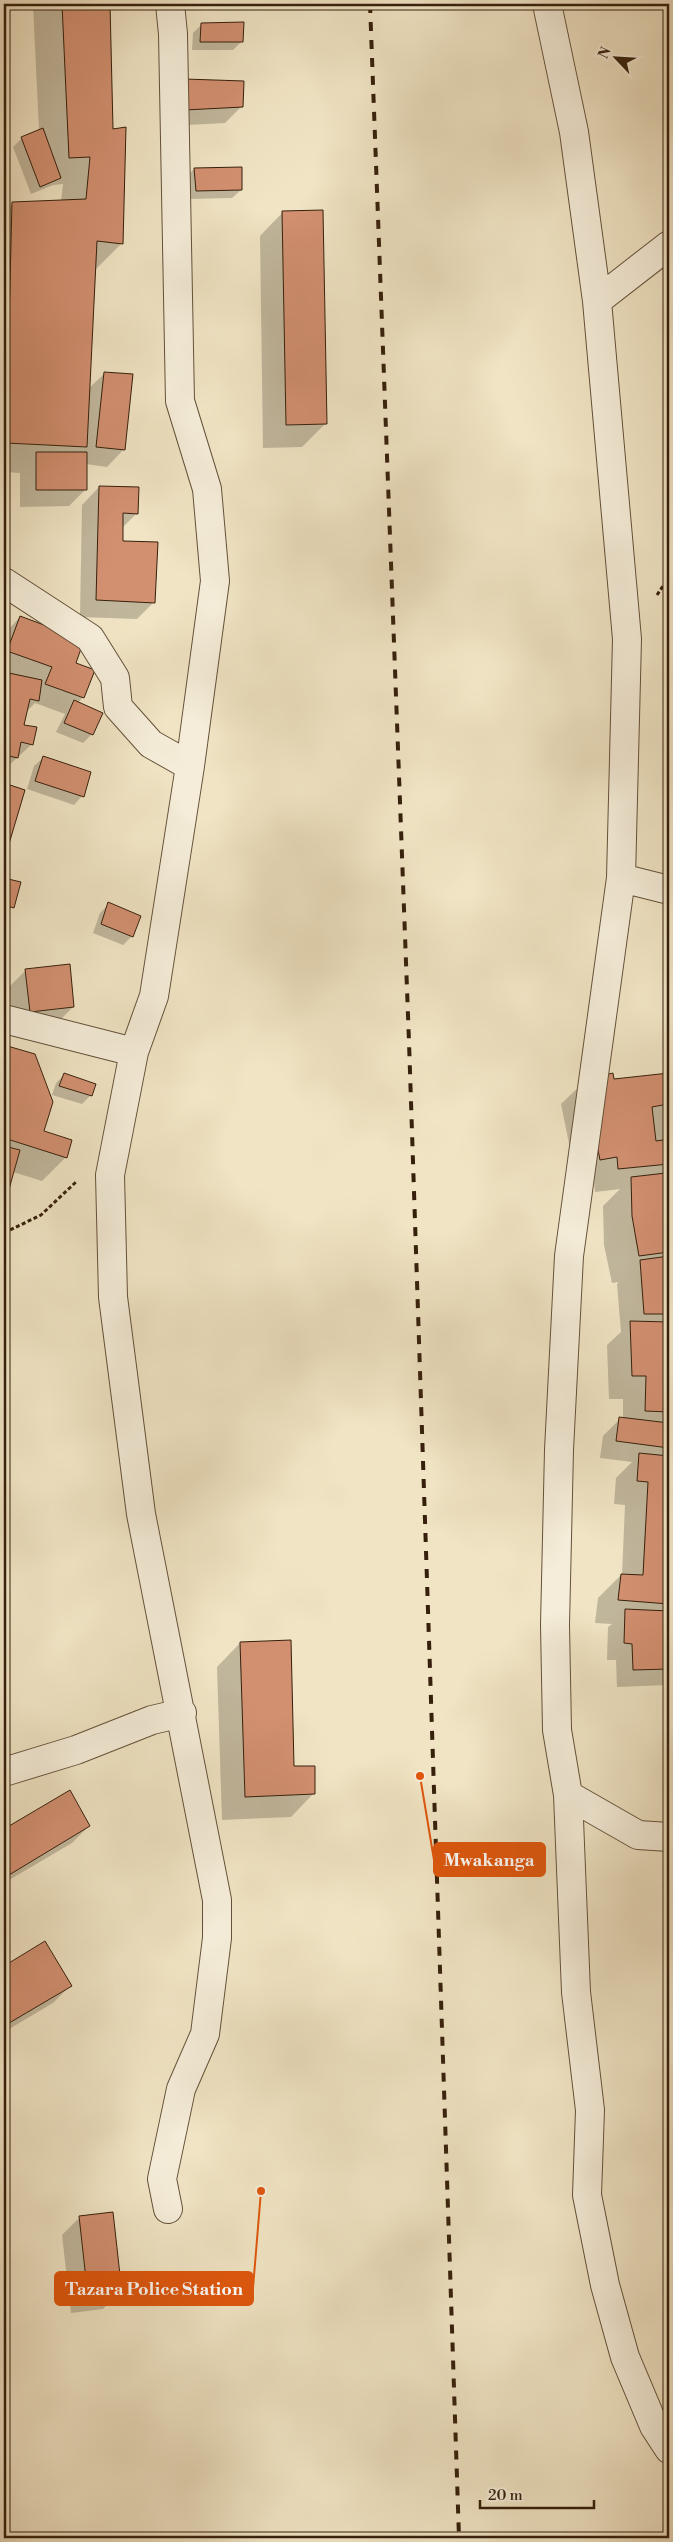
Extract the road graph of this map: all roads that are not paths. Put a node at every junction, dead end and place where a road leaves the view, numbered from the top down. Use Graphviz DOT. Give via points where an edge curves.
graph roads {
  1 [pos="170,4"];
  2 [pos="547,4"];
  3 [pos="669,245"];
  4 [pos="597,301"];
  5 [pos="4,582"];
  6 [pos="190,766"];
  7 [pos="621,878"];
  8 [pos="669,890"];
  9 [pos="4,1019"];
  10 [pos="134,1052"];
  11 [pos="182,1713"];
  12 [pos="4,1772"];
  13 [pos="568,1795"];
  14 [pos="669,1837"];
  15 [pos="168,2209"];
  16 [pos="669,2450"];
  1 -- 6 [label="street" via="180,401 207,489 215,581"];
  2 -- 4 [label="street" via="574,132"];
  3 -- 4 [label="street"];
  4 -- 7 [label="street" via="627,639"];
  5 -- 6 [label="street" via="90,638 115,678 118,707 151,744"];
  6 -- 10 [label="street" via="154,996"];
  7 -- 8 [label="street"];
  7 -- 13 [label="street" via="568,1256 554,1625 558,1730"];
  9 -- 10 [label="street"];
  10 -- 11 [label="street" via="110,1175 112,1297 141,1514"];
  11 -- 12 [label="street" via="152,1720 76,1750"];
  11 -- 15 [label="street" via="218,1900 217,1938 205,2034 181,2089 162,2179"];
  13 -- 14 [label="street" via="638,1836"];
  13 -- 16 [label="street" via="576,1992 590,2110 587,2195 605,2285 625,2357 654,2426"];
}
